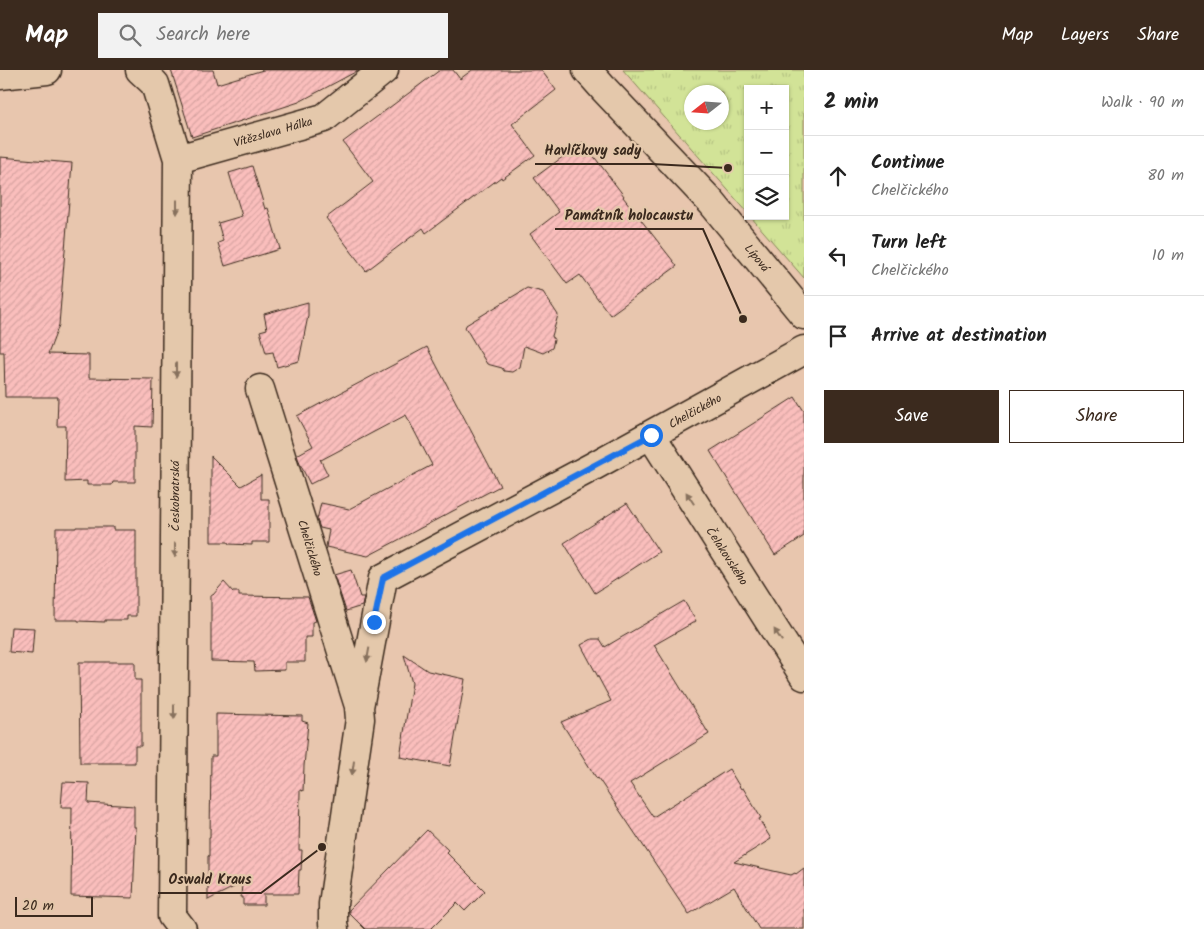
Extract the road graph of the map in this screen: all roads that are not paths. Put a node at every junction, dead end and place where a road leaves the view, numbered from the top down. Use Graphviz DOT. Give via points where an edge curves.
graph roads {
  1 [pos="47,70"];
  2 [pos="140,70"];
  3 [pos="384,70"];
  4 [pos="588,70"];
  5 [pos="0,75"];
  6 [pos="178,159"];
  7 [pos="804,315"];
  8 [pos="804,350"];
  9 [pos="260,389"];
  10 [pos="651,435"];
  11 [pos="804,676"];
  12 [pos="359,707"];
  13 [pos="182,929"];
  14 [pos="334,929"];
  1 -- 5 [label="street"];
  2 -- 6 [label="street, Českobratrská" via="155,84"];
  3 -- 6 [label="street, Vítězslava Hálka" via="324,118"];
  4 -- 7 [label="street, Lípová" via="712,204"];
  6 -- 13 [label="street, Českobratrská, one-way" via="172,916"];
  8 -- 10 [label="street, Chelčického"];
  9 -- 12 [label="street, Chelčického"];
  11 -- 10 [label="street, Čelakovského, one-way"];
  10 -- 12 [label="street, Chelčického, one-way" via="383,578"];
  12 -- 14 [label="street, Chelčického, one-way" via="360,720 334,904"];
}
